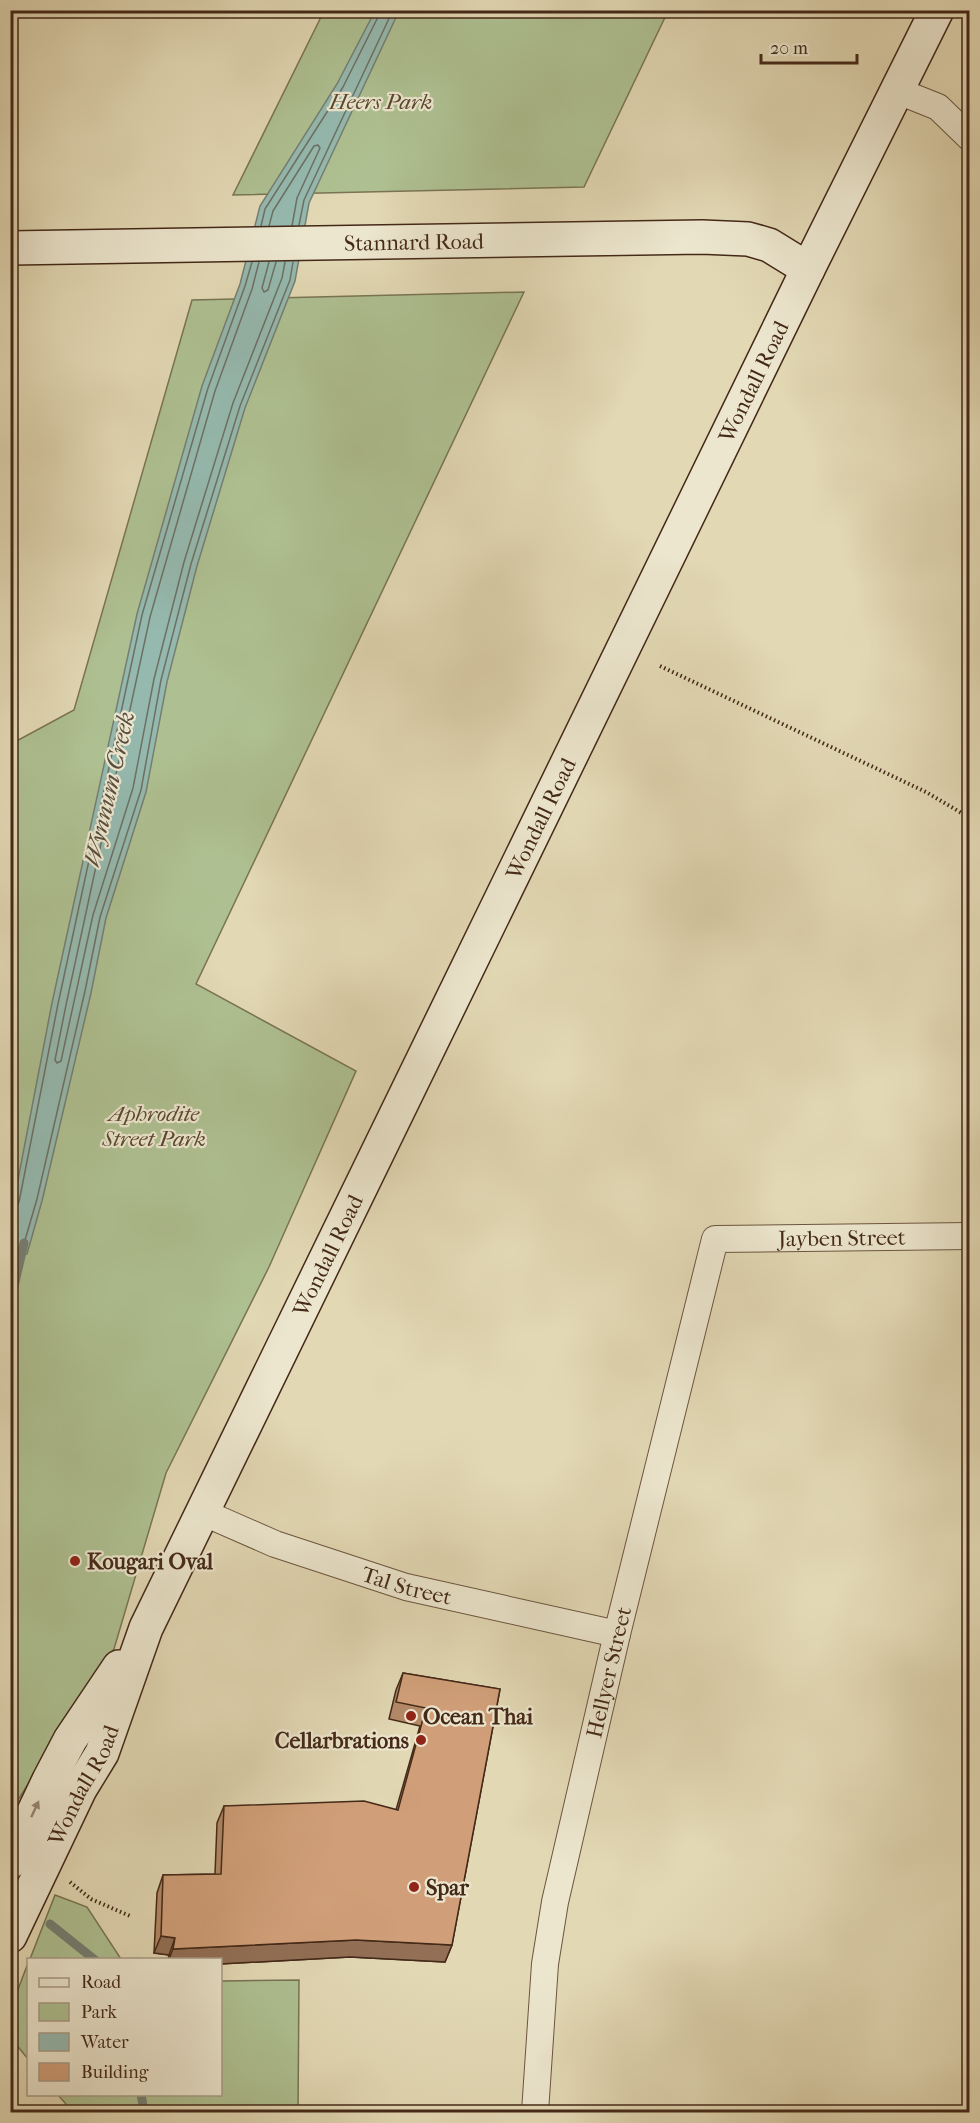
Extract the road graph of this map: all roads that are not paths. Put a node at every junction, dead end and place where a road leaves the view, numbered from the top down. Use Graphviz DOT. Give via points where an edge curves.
graph roads {
  1 [pos="937,10"];
  2 [pos="898,91"];
  3 [pos="969,138"];
  4 [pos="10,248"];
  5 [pos="808,269"];
  6 [pos="969,1236"];
  7 [pos="715,1239"];
  8 [pos="202,1512"];
  9 [pos="146,1629"];
  10 [pos="617,1634"];
  11 [pos="10,1862"];
  12 [pos="10,1936"];
  13 [pos="535,2112"];
  1 -- 2 [label="main road, Wondall Road"];
  2 -- 3 [label="street" via="938,107"];
  2 -- 5 [label="main road, Wondall Road"];
  4 -- 5 [label="main road, Stannard Road" via="702,237 748,239 770,245"];
  5 -- 8 [label="main road, Wondall Road"];
  6 -- 7 [label="street, Jayben Street"];
  7 -- 10 [label="street, Hellyer Street"];
  8 -- 9 [label="main road, Wondall Road"];
  8 -- 10 [label="street, Tal Street" via="275,1544 406,1587"];
  11 -- 9 [label="main road, Wondall Road, one-way" via="70,1740"];
  9 -- 12 [label="main road, Wondall Road" via="102,1753 80,1789 52,1879"];
  10 -- 13 [label="street, Hellyer Street" via="555,1902 545,1964"];
}
